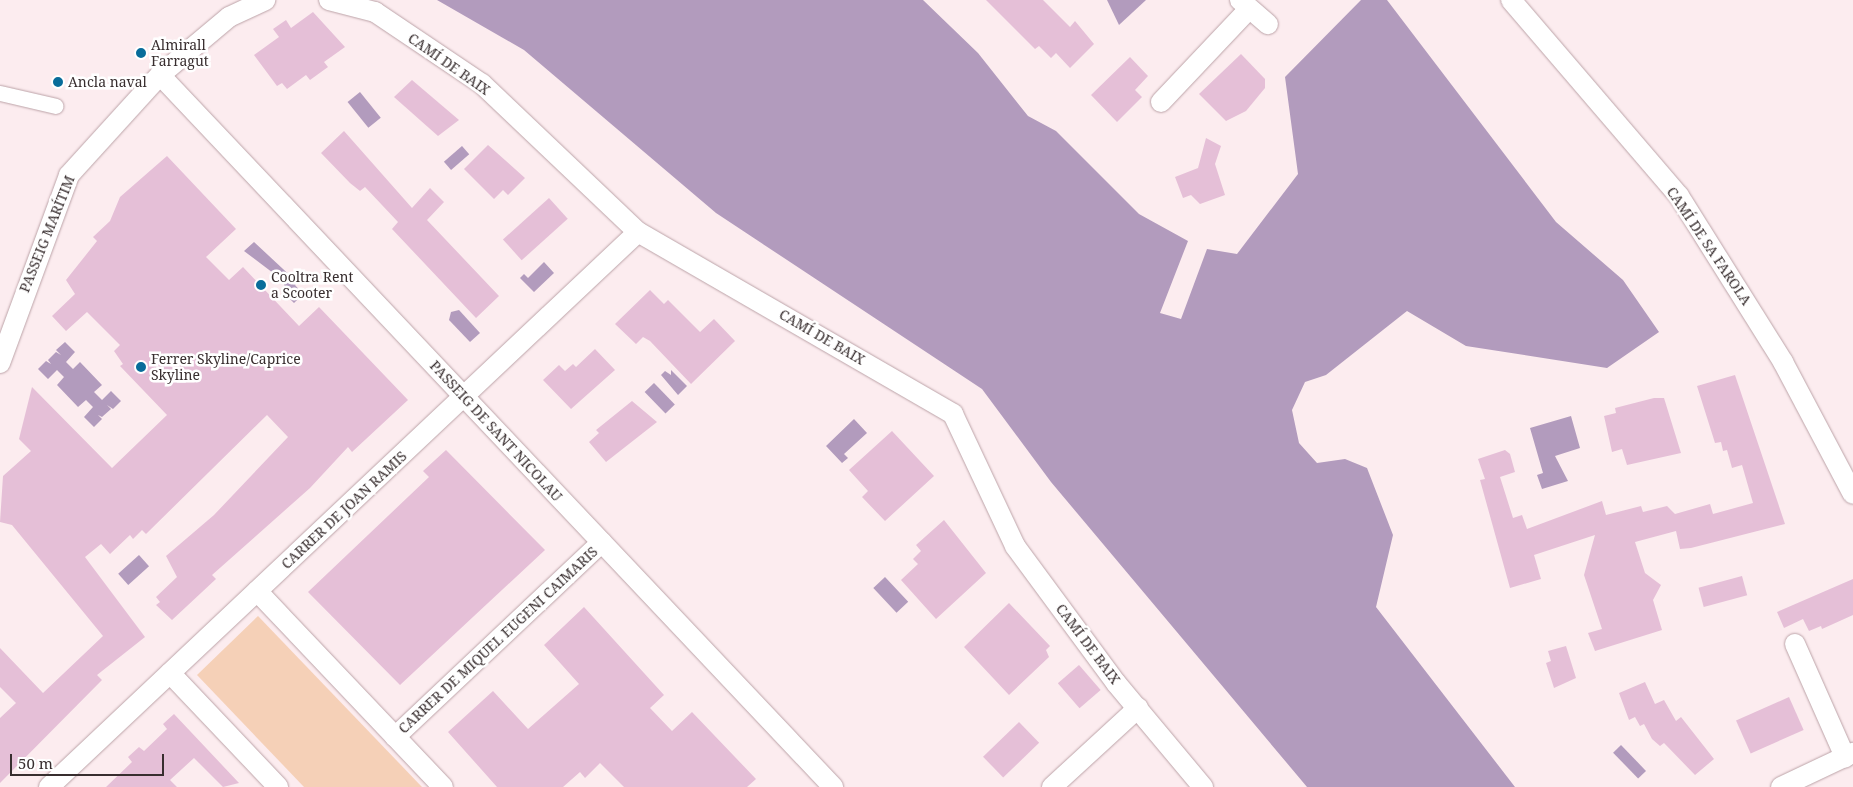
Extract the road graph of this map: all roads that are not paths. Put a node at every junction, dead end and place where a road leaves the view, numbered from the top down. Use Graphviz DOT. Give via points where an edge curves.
graph roads {
  1 [pos="265,0"];
  2 [pos="329,0"];
  3 [pos="1511,0"];
  4 [pos="1245,4"];
  5 [pos="1268,24"];
  6 [pos="160,75"];
  7 [pos="0,93"];
  8 [pos="1161,102"];
  9 [pos="56,106"];
  10 [pos="638,232"];
  11 [pos="0,363"];
  12 [pos="464,397"];
  13 [pos="1853,494"];
  14 [pos="602,542"];
  15 [pos="257,591"];
  16 [pos="1795,644"];
  17 [pos="170,673"];
  18 [pos="1138,708"];
  19 [pos="395,737"];
  20 [pos="1849,755"];
  21 [pos="49,787"];
  22 [pos="278,787"];
  23 [pos="443,787"];
  24 [pos="833,787"];
  25 [pos="1052,787"];
  26 [pos="1203,787"];
  27 [pos="1781,787"];
  1 -- 6 [label="street" via="229,16"];
  2 -- 10 [label="street, CAMÍ DE BAIX" via="375,12 482,84"];
  3 -- 13 [label="street, CAMÍ DE SA FAROLA" via="1679,196 1783,362"];
  4 -- 5 [label="street"];
  4 -- 8 [label="street"];
  6 -- 11 [label="street, PASSEIG MARÍTIM" via="69,175"];
  6 -- 12 [label="street, PASSEIG DE SANT NICOLAU"];
  7 -- 9 [label="street"];
  10 -- 12 [label="street, CARRER DE JOAN RAMIS"];
  10 -- 18 [label="street, CAMÍ DE BAIX" via="953,414 1015,546"];
  12 -- 14 [label="street, PASSEIG DE SANT NICOLAU"];
  12 -- 15 [label="street, CARRER DE JOAN RAMIS"];
  14 -- 19 [label="street, CARRER DE MIQUEL EUGENI CAIMARIS"];
  14 -- 24 [label="street, PASSEIG DE SANT NICOLAU"];
  15 -- 17 [label="street, CARRER DE JOAN RAMIS"];
  15 -- 19 [label="street"];
  16 -- 20 [label="street"];
  17 -- 21 [label="street, CARRER DE JOAN RAMIS"];
  17 -- 22 [label="street"];
  18 -- 25 [label="street"];
  18 -- 26 [label="street, CAMÍ DE BAIX"];
  19 -- 23 [label="street"];
  20 -- 27 [label="street"];
}
